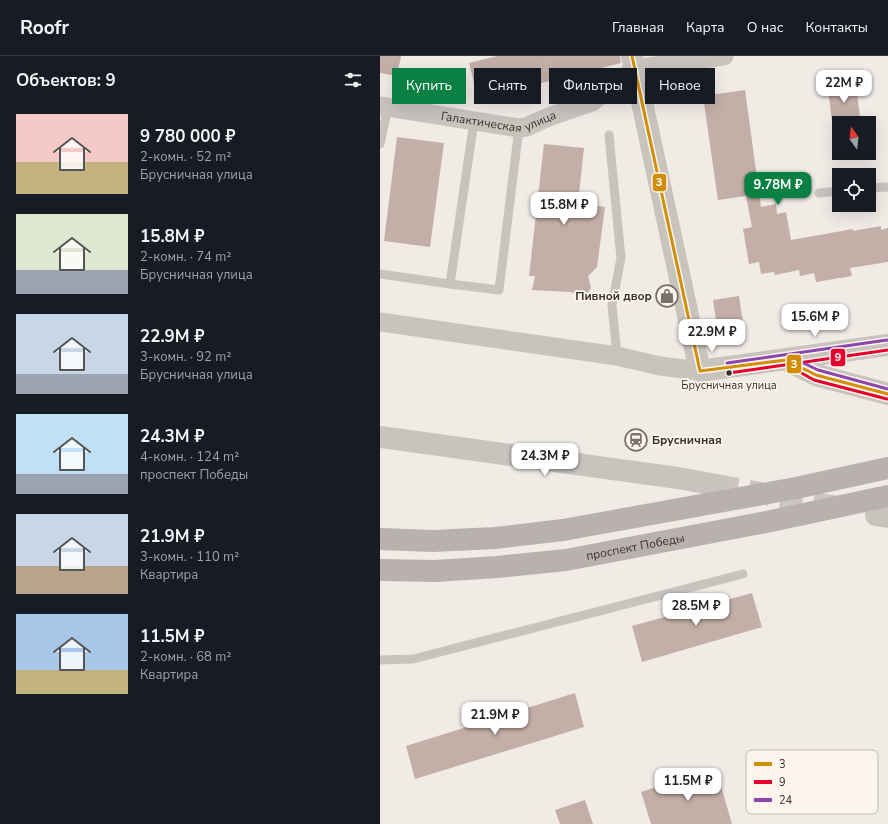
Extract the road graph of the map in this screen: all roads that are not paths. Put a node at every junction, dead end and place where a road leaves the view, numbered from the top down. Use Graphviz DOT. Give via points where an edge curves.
graph roads {
  1 [pos="724,56"];
  2 [pos="633,63"];
  3 [pos="384,106"];
  4 [pos="474,121"];
  5 [pos="520,128"];
  6 [pos="609,135"];
  7 [pos="380,144"];
  8 [pos="888,187"];
  9 [pos="876,188"];
  10 [pos="832,192"];
  11 [pos="819,193"];
  12 [pos="380,274"];
  13 [pos="450,284"];
  14 [pos="380,322"];
  15 [pos="888,345"];
  16 [pos="617,356"];
  17 [pos="786,360"];
  18 [pos="700,371"];
  19 [pos="888,394"];
  20 [pos="380,437"];
  21 [pos="888,468"];
  22 [pos="716,485"];
  23 [pos="888,496"];
  24 [pos="380,539"];
  25 [pos="380,570"];
  26 [pos="743,574"];
  27 [pos="380,660"];
  1 -- 2 [label="street, Галактическая улица"];
  2 -- 5 [label="street, Галактическая улица" via="592,102"];
  2 -- 18 [label="street"];
  3 -- 4 [label="street, Галактическая улица"];
  3 -- 7 [label="lane"];
  4 -- 5 [label="street, Галактическая улица"];
  4 -- 13 [label="lane"];
  5 -- 13 [label="lane" via="499,290"];
  6 -- 16 [label="lane" via="621,258 612,305"];
  8 -- 9 [label="lane"];
  10 -- 11 [label="lane"];
  12 -- 13 [label="lane"];
  14 -- 16 [label="street"];
  15 -- 17 [label="street"];
  16 -- 18 [label="street" via="660,366"];
  17 -- 18 [label="street"];
  17 -- 19 [label="street" via="816,375"];
  20 -- 22 [label="street"];
  21 -- 24 [label="main road" via="796,488 563,530 495,538 432,541"];
  23 -- 25 [label="main road, проспект Победы" via="566,560 435,571"];
  26 -- 27 [label="lane" via="413,659"];
}
